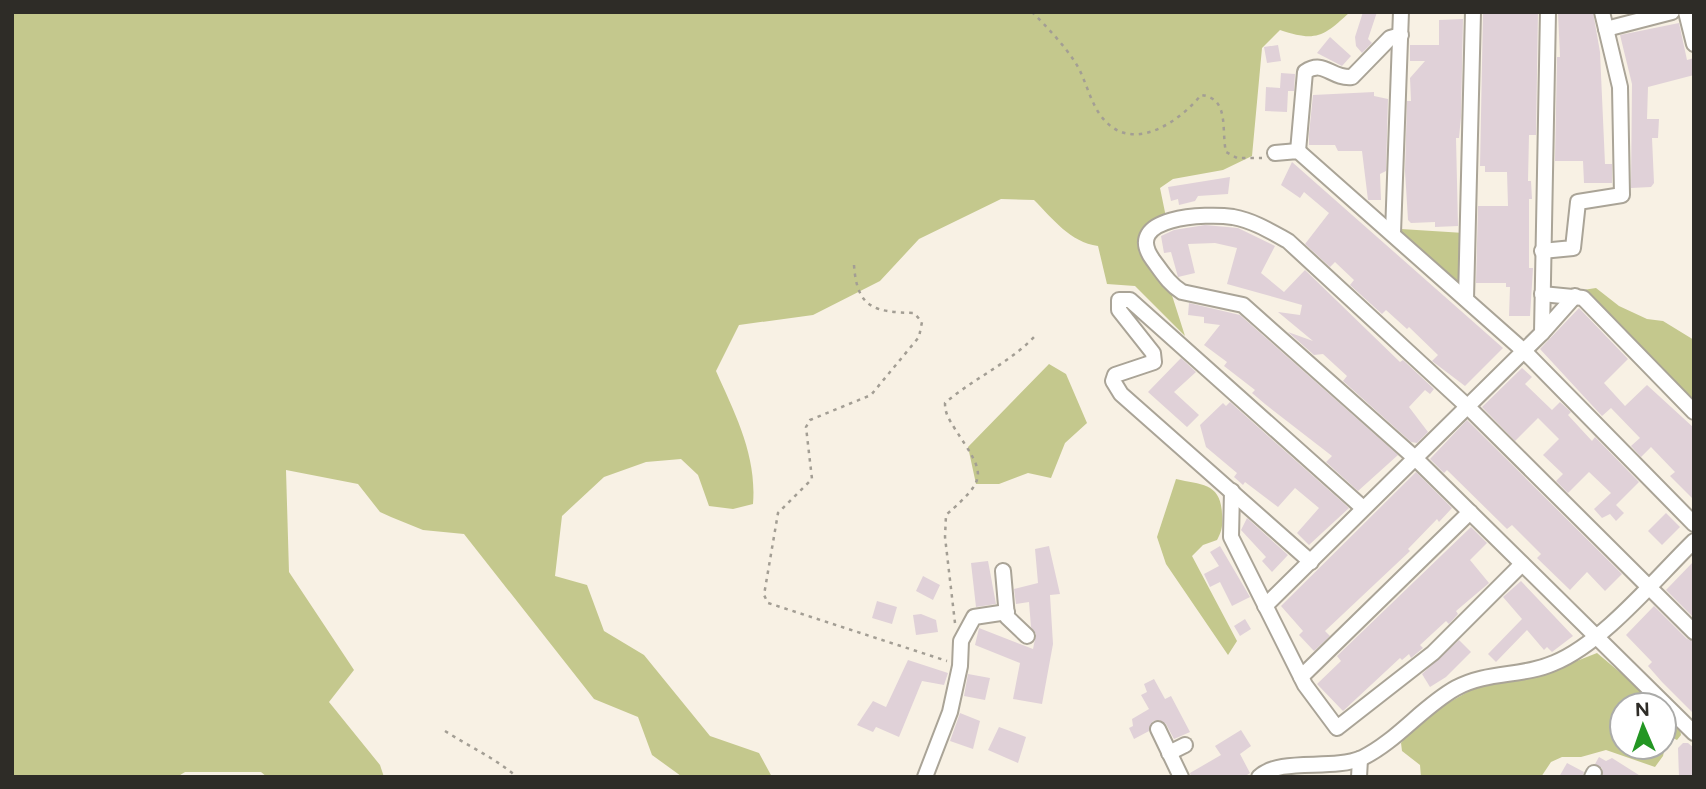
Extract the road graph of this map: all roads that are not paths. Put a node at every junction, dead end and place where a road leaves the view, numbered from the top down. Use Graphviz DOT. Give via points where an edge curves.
graph roads {
  1 [pos="1401,12"];
  2 [pos="1473,12"];
  3 [pos="1548,12"];
  4 [pos="1602,12"];
  5 [pos="1672,12"];
  6 [pos="1686,12"];
  7 [pos="1606,29"];
  8 [pos="1401,35"];
  9 [pos="1694,44"];
  10 [pos="1298,151"];
  11 [pos="1275,153"];
  12 [pos="1393,233"];
  13 [pos="1542,251"];
  14 [pos="1542,294"];
  15 [pos="1575,296"];
  16 [pos="1466,299"];
  17 [pos="1542,333"];
  18 [pos="1524,351"];
  19 [pos="1468,407"];
  20 [pos="1694,412"];
  21 [pos="1415,458"];
  22 [pos="1232,491"];
  23 [pos="1363,508"];
  24 [pos="1470,512"];
  25 [pos="1694,524"];
  26 [pos="1694,541"];
  27 [pos="1311,562"];
  28 [pos="1522,564"];
  29 [pos="1003,570"];
  30 [pos="1647,586"];
  31 [pos="1265,606"];
  32 [pos="1007,612"];
  33 [pos="1694,632"];
  34 [pos="1027,636"];
  35 [pos="1597,636"];
  36 [pos="1301,677"];
  37 [pos="1158,729"];
  38 [pos="1694,733"];
  39 [pos="1185,745"];
  40 [pos="1169,753"];
  41 [pos="1360,759"];
  42 [pos="925,777"];
  43 [pos="1181,777"];
  44 [pos="1259,777"];
  45 [pos="1359,777"];
  1 -- 8 [label="street"];
  2 -- 16 [label="street"];
  3 -- 13 [label="street"];
  4 -- 7 [label="street"];
  5 -- 7 [label="street"];
  6 -- 9 [label="street"];
  7 -- 13 [label="street" via="1620,87 1622,194 1578,202 1573,248"];
  8 -- 10 [label="street" via="1390,38 1352,77 1340,79 1321,67 1305,72"];
  8 -- 12 [label="street"];
  10 -- 11 [label="street"];
  10 -- 12 [label="street"];
  12 -- 16 [label="street"];
  13 -- 14 [label="street"];
  14 -- 15 [label="street"];
  14 -- 17 [label="street"];
  15 -- 17 [label="street"];
  15 -- 20 [label="street" via="1583,298"];
  16 -- 18 [label="street"];
  17 -- 18 [label="street"];
  18 -- 19 [label="street"];
  18 -- 25 [label="street"];
  19 -- 21 [label="street"];
  19 -- 21 [label="street" via="1288,241 1263,226 1233,217 1203,216 1158,224 1149,230 1145,240 1148,252 1173,287 1243,305"];
  19 -- 30 [label="street"];
  21 -- 23 [label="street"];
  21 -- 24 [label="street"];
  22 -- 23 [label="street" via="1121,394 1113,381 1115,375 1154,362 1153,354 1119,310 1119,300 1130,300"];
  22 -- 27 [label="street"];
  22 -- 31 [label="street" via="1231,537"];
  23 -- 27 [label="street"];
  24 -- 28 [label="street"];
  24 -- 36 [label="street"];
  26 -- 30 [label="street"];
  27 -- 31 [label="street"];
  28 -- 35 [label="street"];
  28 -- 36 [label="street" via="1433,653 1337,728"];
  29 -- 32 [label="street"];
  30 -- 33 [label="street"];
  30 -- 35 [label="street"];
  31 -- 36 [label="street"];
  32 -- 34 [label="street"];
  32 -- 42 [label="street" via="974,617 961,641 950,712"];
  35 -- 38 [label="street"];
  35 -- 41 [label="street" via="1554,664 1477,677 1453,689"];
  37 -- 40 [label="street"];
  39 -- 40 [label="street"];
  40 -- 43 [label="street"];
  41 -- 44 [label="street" via="1329,767 1286,767 1265,771"];
  41 -- 45 [label="street"];
}
